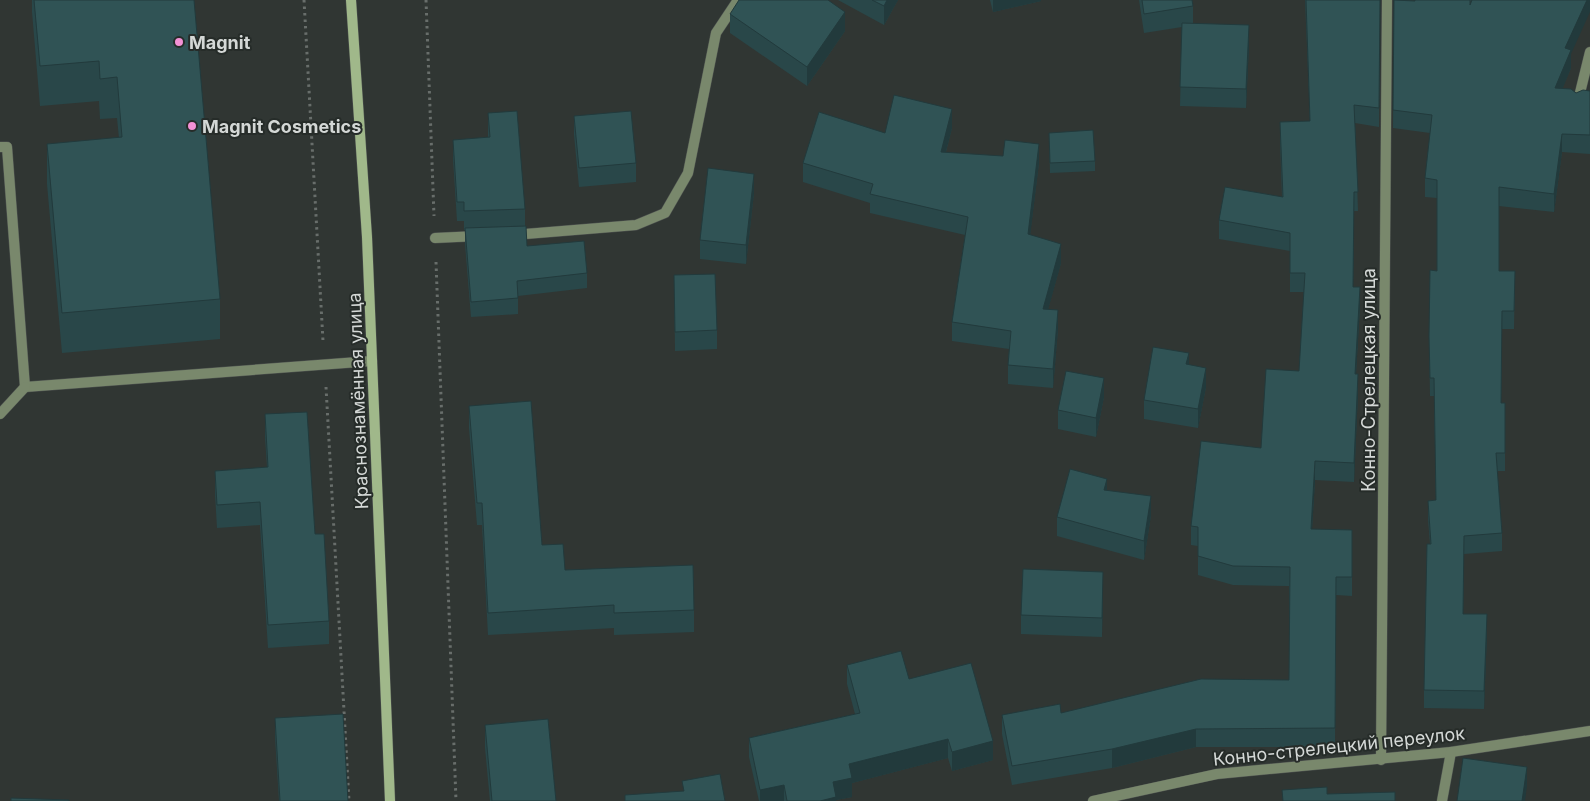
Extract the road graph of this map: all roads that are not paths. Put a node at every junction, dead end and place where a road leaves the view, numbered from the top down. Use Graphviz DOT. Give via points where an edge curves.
graph roads {
  1 [pos="351,0"];
  2 [pos="738,0"];
  3 [pos="1387,0"];
  4 [pos="1590,52"];
  5 [pos="1577,105"];
  6 [pos="0,148"];
  7 [pos="435,238"];
  8 [pos="372,361"];
  9 [pos="25,387"];
  10 [pos="0,414"];
  11 [pos="1590,731"];
  12 [pos="1451,752"];
  13 [pos="1381,760"];
  14 [pos="390,801"];
  15 [pos="1093,801"];
  16 [pos="1442,801"];
  1 -- 8 [label="street, Краснознамённая улица"];
  2 -- 7 [label="street" via="716,33 688,173 666,213 636,225"];
  3 -- 13 [label="street, Конно-Стрелецкая улица"];
  4 -- 5 [label="street"];
  6 -- 9 [label="street" via="7,147"];
  8 -- 9 [label="street"];
  8 -- 14 [label="street, Краснознамённая улица"];
  9 -- 10 [label="street"];
  11 -- 12 [label="street, Конно-стрелецкий переулок"];
  12 -- 13 [label="street, Конно-стрелецкий переулок"];
  12 -- 16 [label="street"];
  13 -- 15 [label="street, Конно-стрелецкий переулок" via="1217,774"];
}
